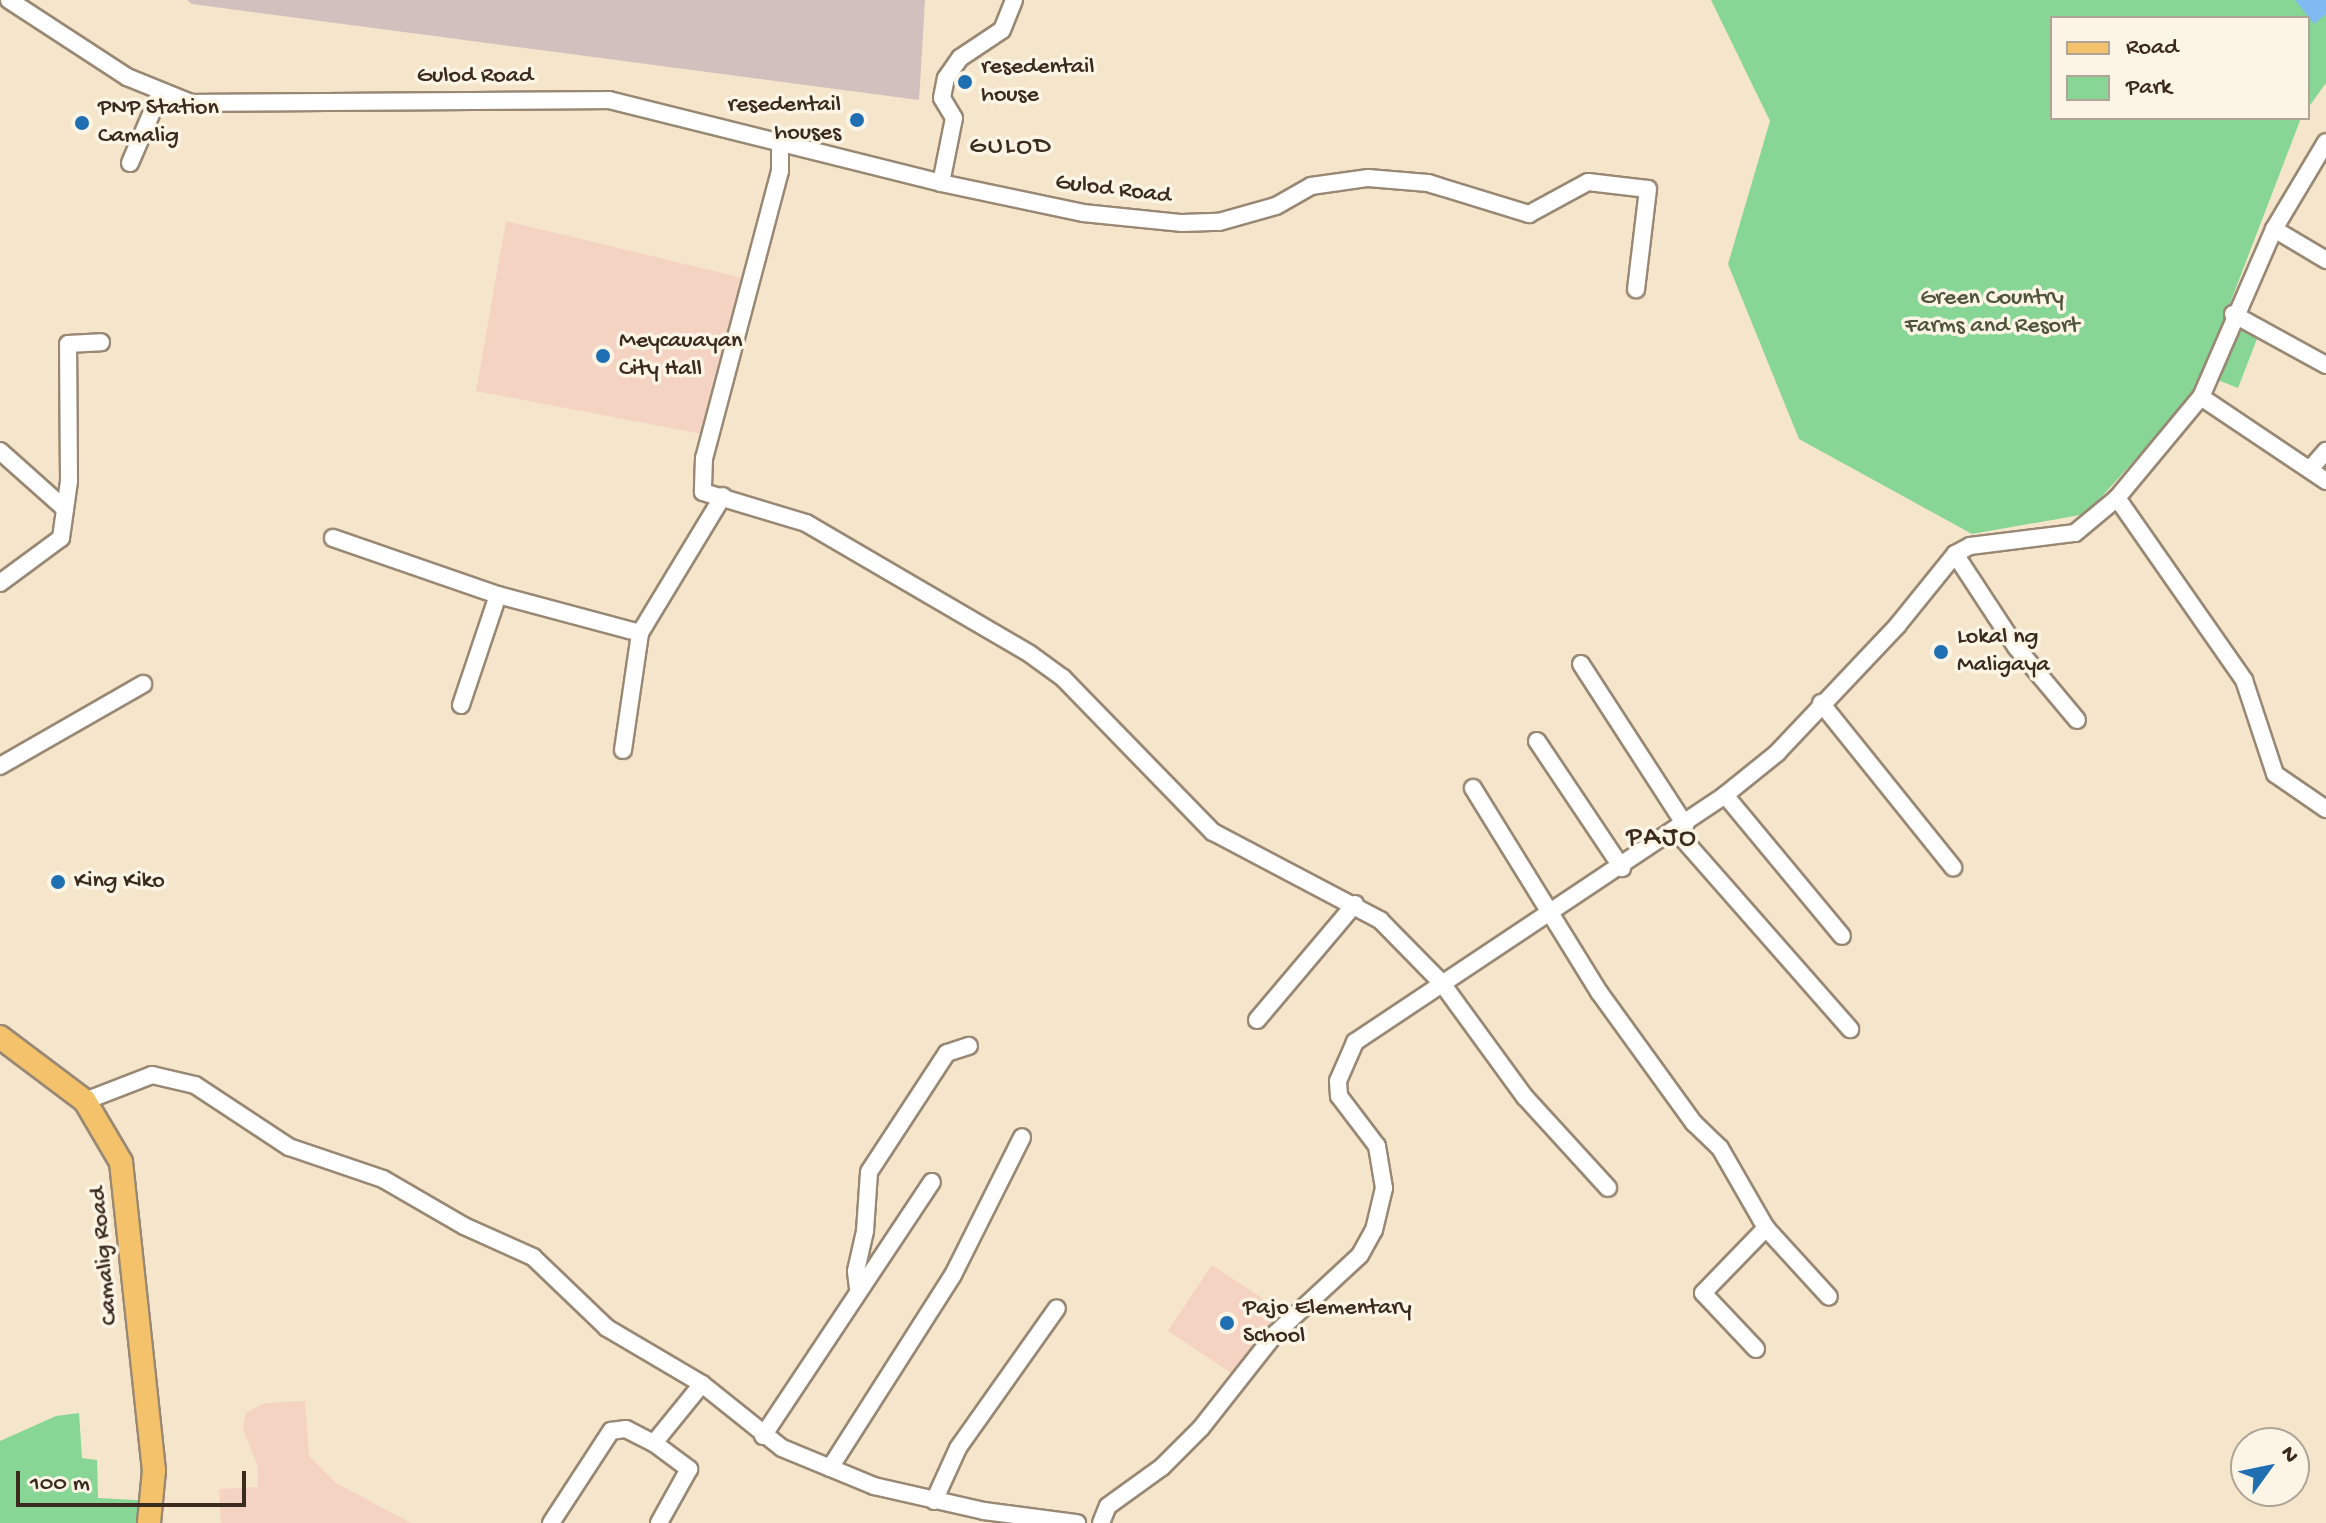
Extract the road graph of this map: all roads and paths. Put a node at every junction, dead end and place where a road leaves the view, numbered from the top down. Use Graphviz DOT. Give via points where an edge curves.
graph roads {
  1 [pos="9,0"];
  2 [pos="1014,0"];
  3 [pos="161,91"];
  4 [pos="780,142"];
  5 [pos="2324,149"];
  6 [pos="130,163"];
  7 [pos="941,183"];
  8 [pos="2274,229"];
  9 [pos="2326,260"];
  10 [pos="1636,289"];
  11 [pos="2233,314"];
  12 [pos="101,342"];
  13 [pos="2326,365"];
  14 [pos="2201,397"];
  15 [pos="0,451"];
  16 [pos="2326,451"];
  17 [pos="2311,468"];
  18 [pos="2326,481"];
  19 [pos="723,496"];
  20 [pos="2117,498"];
  21 [pos="65,509"];
  22 [pos="333,538"];
  23 [pos="1955,554"];
  24 [pos="0,583"];
  25 [pos="498,595"];
  26 [pos="640,633"];
  27 [pos="1581,664"];
  28 [pos="143,684"];
  29 [pos="1821,703"];
  30 [pos="461,705"];
  31 [pos="2077,720"];
  32 [pos="1537,741"];
  33 [pos="623,750"];
  34 [pos="0,766"];
  35 [pos="1473,788"];
  36 [pos="1725,795"];
  37 [pos="2326,809"];
  38 [pos="1681,828"];
  39 [pos="1953,867"];
  40 [pos="1622,868"];
  41 [pos="1355,904"];
  42 [pos="1551,915"];
  43 [pos="1842,936"];
  44 [pos="1441,982"];
  45 [pos="1257,1020"];
  46 [pos="1850,1029"];
  47 [pos="0,1037"];
  48 [pos="969,1046"];
  49 [pos="85,1101"];
  50 [pos="1022,1137"];
  51 [pos="932,1182"];
  52 [pos="1608,1188"];
  53 [pos="1766,1228"];
  54 [pos="858,1288"];
  55 [pos="1829,1297"];
  56 [pos="1057,1308"];
  57 [pos="1756,1349"];
  58 [pos="702,1384"];
  59 [pos="763,1436"];
  60 [pos="654,1443"];
  61 [pos="830,1468"];
  62 [pos="934,1501"];
  63 [pos="149,1523"];
  64 [pos="551,1523"];
  65 [pos="659,1523"];
  66 [pos="1077,1523"];
  67 [pos="1101,1523"];
  1 -- 3 [label="street, Gulod Road" via="127,77"];
  2 -- 7 [label="street" via="1002,30 960,58 946,78 942,98 954,118"];
  3 -- 4 [label="street, Gulod Road" via="191,103 609,100"];
  3 -- 6 [label="street"];
  4 -- 7 [label="street, Gulod Road"];
  4 -- 19 [label="street" via="780,171 704,458 703,492"];
  5 -- 8 [label="street"];
  7 -- 10 [label="street, Gulod Road" via="1083,213 1182,223 1219,222 1276,206 1311,186 1368,178 1428,183 1529,214 1588,182 1648,189"];
  8 -- 9 [label="street"];
  8 -- 11 [label="street"];
  11 -- 13 [label="street"];
  11 -- 14 [label="street"];
  12 -- 21 [label="street" via="68,344"];
  14 -- 17 [label="street"];
  14 -- 20 [label="street"];
  15 -- 21 [label="street"];
  16 -- 17 [label="street"];
  17 -- 18 [label="street"];
  19 -- 26 [label="street"];
  19 -- 41 [label="street" via="806,523 1030,654 1063,678 1213,832"];
  20 -- 23 [label="street" via="2075,533 1970,546"];
  20 -- 37 [label="street" via="2244,680 2275,774"];
  21 -- 24 [label="street" via="61,538"];
  22 -- 25 [label="street"];
  23 -- 29 [label="street" via="1917,605"];
  23 -- 31 [label="street" via="2016,647"];
  25 -- 26 [label="street"];
  25 -- 30 [label="street"];
  26 -- 33 [label="street"];
  27 -- 38 [label="street"];
  28 -- 34 [label="street"];
  29 -- 36 [label="street" via="1777,753"];
  29 -- 39 [label="street"];
  32 -- 40 [label="street"];
  35 -- 42 [label="street"];
  36 -- 38 [label="street"];
  36 -- 43 [label="street"];
  38 -- 40 [label="street"];
  38 -- 46 [label="street"];
  40 -- 42 [label="street"];
  41 -- 44 [label="street" via="1380,920"];
  41 -- 45 [label="street"];
  42 -- 44 [label="street"];
  42 -- 53 [label="street" via="1649,1062 1720,1148"];
  44 -- 52 [label="street" via="1516,1086"];
  44 -- 67 [label="street" via="1355,1042 1338,1081 1339,1096 1377,1146 1384,1188 1381,1213 1360,1255 1275,1334 1228,1398 1173,1458 1108,1506"];
  47 -- 49 [label="main road, Camalig Road"];
  48 -- 54 [label="street" via="947,1053 869,1172"];
  49 -- 58 [label="street" via="152,1075 195,1085 289,1147 383,1179 464,1226 533,1257 607,1328"];
  49 -- 63 [label="main road, Camalig Road" via="114,1143 127,1184 154,1470"];
  50 -- 61 [label="street" via="953,1275"];
  51 -- 54 [label="street"];
  53 -- 55 [label="street"];
  53 -- 57 [label="street" via="1703,1293"];
  54 -- 59 [label="street"];
  56 -- 62 [label="street" via="958,1448"];
  58 -- 59 [label="street"];
  58 -- 60 [label="street"];
  59 -- 61 [label="street"];
  60 -- 64 [label="street" via="626,1429 611,1431"];
  60 -- 65 [label="street" via="689,1469"];
  61 -- 62 [label="street"];
  62 -- 66 [label="street"];
}
